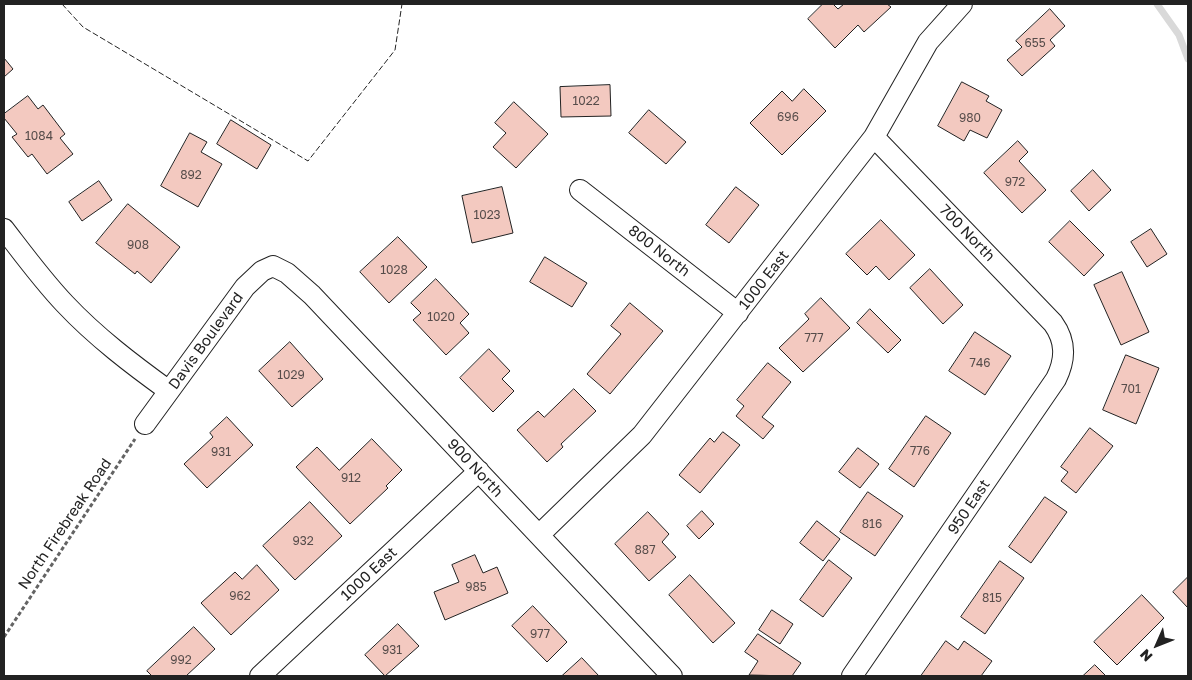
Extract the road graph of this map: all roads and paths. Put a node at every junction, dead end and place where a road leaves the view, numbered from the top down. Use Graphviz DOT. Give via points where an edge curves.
graph roads {
  1 [pos="962,4"];
  2 [pos="874,137"];
  3 [pos="580,190"];
  4 [pos="4,229"];
  5 [pos="273,266"];
  6 [pos="738,313"];
  7 [pos="1058,330"];
  8 [pos="169,391"];
  9 [pos="146,424"];
  10 [pos="479,471"];
  11 [pos="539,535"];
  12 [pos="4,637"];
  13 [pos="260,676"];
  14 [pos="672,676"];
  15 [pos="852,676"];
  1 -- 2 [label="street, 1000 East" via="928,42"];
  2 -- 6 [label="street, 1000 East"];
  2 -- 7 [label="street, 700 North"];
  3 -- 6 [label="street, 800 North"];
  4 -- 8 [label="street" via="82,321"];
  5 -- 8 [label="street, Davis Boulevard" via="262,271 245,287"];
  5 -- 10 [label="street, 900 North" via="287,273 312,295"];
  6 -- 11 [label="street, 1000 East" via="642,435"];
  7 -- 15 [label="street, 950 East" via="1064,356 1056,379"];
  8 -- 9 [label="street, Davis Boulevard"];
  9 -- 12 [label="path, North Firebreak Road"];
  10 -- 11 [label="street, 900 North"];
  10 -- 13 [label="street, 1000 East"];
  11 -- 14 [label="street, 900 North"];
}
